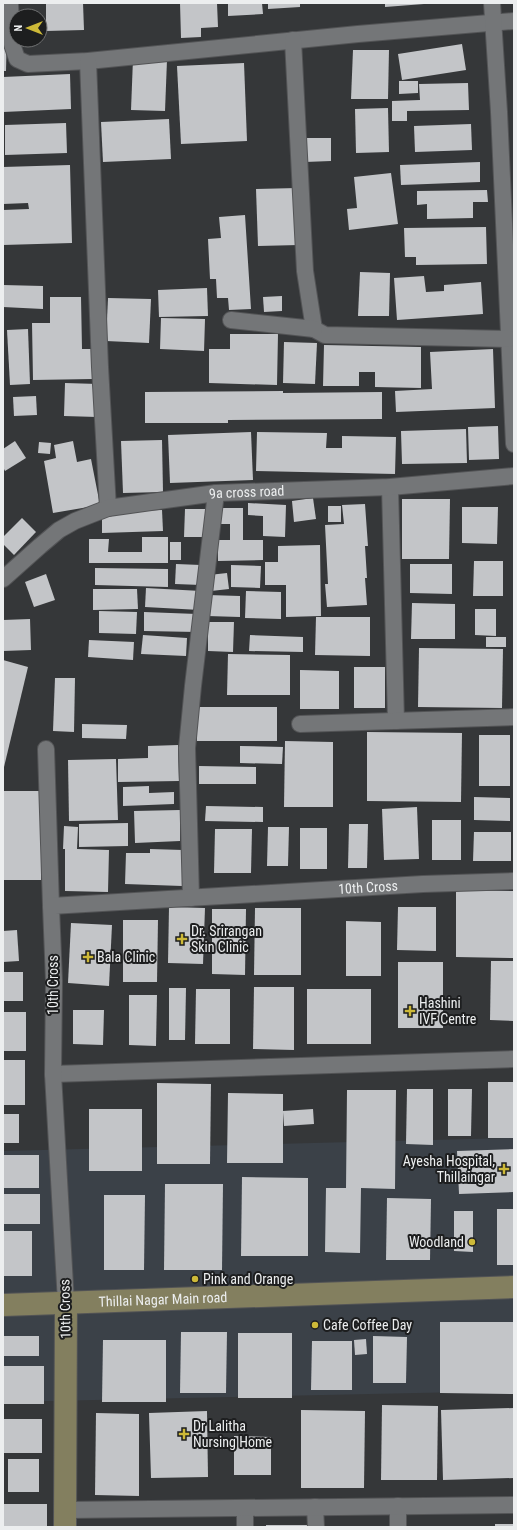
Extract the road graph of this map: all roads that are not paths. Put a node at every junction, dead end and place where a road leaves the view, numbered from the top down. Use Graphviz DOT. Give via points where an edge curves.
graph roads {
  1 [pos="10,3"];
  2 [pos="492,3"];
  3 [pos="514,21"];
  4 [pos="493,23"];
  5 [pos="293,40"];
  6 [pos="88,61"];
  7 [pos="231,320"];
  8 [pos="314,329"];
  9 [pos="509,339"];
  10 [pos="514,444"];
  11 [pos="514,476"];
  12 [pos="390,487"];
  13 [pos="216,493"];
  14 [pos="108,508"];
  15 [pos="3,579"];
  16 [pos="514,717"];
  17 [pos="396,721"];
  18 [pos="300,724"];
  19 [pos="46,749"];
  20 [pos="514,881"];
  21 [pos="191,898"];
  22 [pos="51,906"];
  23 [pos="514,1059"];
  24 [pos="52,1074"];
  25 [pos="514,1287"];
  26 [pos="66,1303"];
  27 [pos="3,1305"];
  28 [pos="514,1505"];
  29 [pos="398,1506"];
  30 [pos="315,1507"];
  31 [pos="245,1508"];
  32 [pos="65,1519"];
  33 [pos="245,1527"];
  34 [pos="316,1527"];
  35 [pos="398,1527"];
  1 -- 6 [label="street" via="12,44 18,59 28,64"];
  2 -- 4 [label="street"];
  3 -- 4 [label="street"];
  4 -- 5 [label="street"];
  4 -- 9 [label="street"];
  5 -- 6 [label="street"];
  5 -- 8 [label="street" via="305,271"];
  6 -- 14 [label="street"];
  7 -- 8 [label="street"];
  8 -- 9 [label="street" via="325,335"];
  9 -- 10 [label="street"];
  11 -- 12 [label="street, 9a cross road"];
  12 -- 13 [label="street, 9a cross road"];
  12 -- 17 [label="street"];
  13 -- 14 [label="street, 9a cross road"];
  13 -- 21 [label="street" via="187,748"];
  14 -- 15 [label="street, 9a cross road" via="60,530"];
  16 -- 17 [label="street"];
  17 -- 18 [label="street"];
  19 -- 22 [label="street"];
  20 -- 21 [label="street, 10th Cross" via="416,884"];
  21 -- 22 [label="street, 10th Cross"];
  22 -- 24 [label="street, 10th Cross" via="54,981"];
  23 -- 24 [label="street"];
  24 -- 26 [label="street, 10th Cross"];
  25 -- 26 [label="street, Thillai Nagar Main road"];
  26 -- 27 [label="street, Thillai Nagar Main road"];
  26 -- 32 [label="street, 10th Cross"];
  28 -- 29 [label="street"];
  29 -- 30 [label="street"];
  29 -- 35 [label="street"];
  30 -- 31 [label="street"];
  30 -- 34 [label="street"];
  31 -- 32 [label="street"];
  31 -- 33 [label="street"];
}
